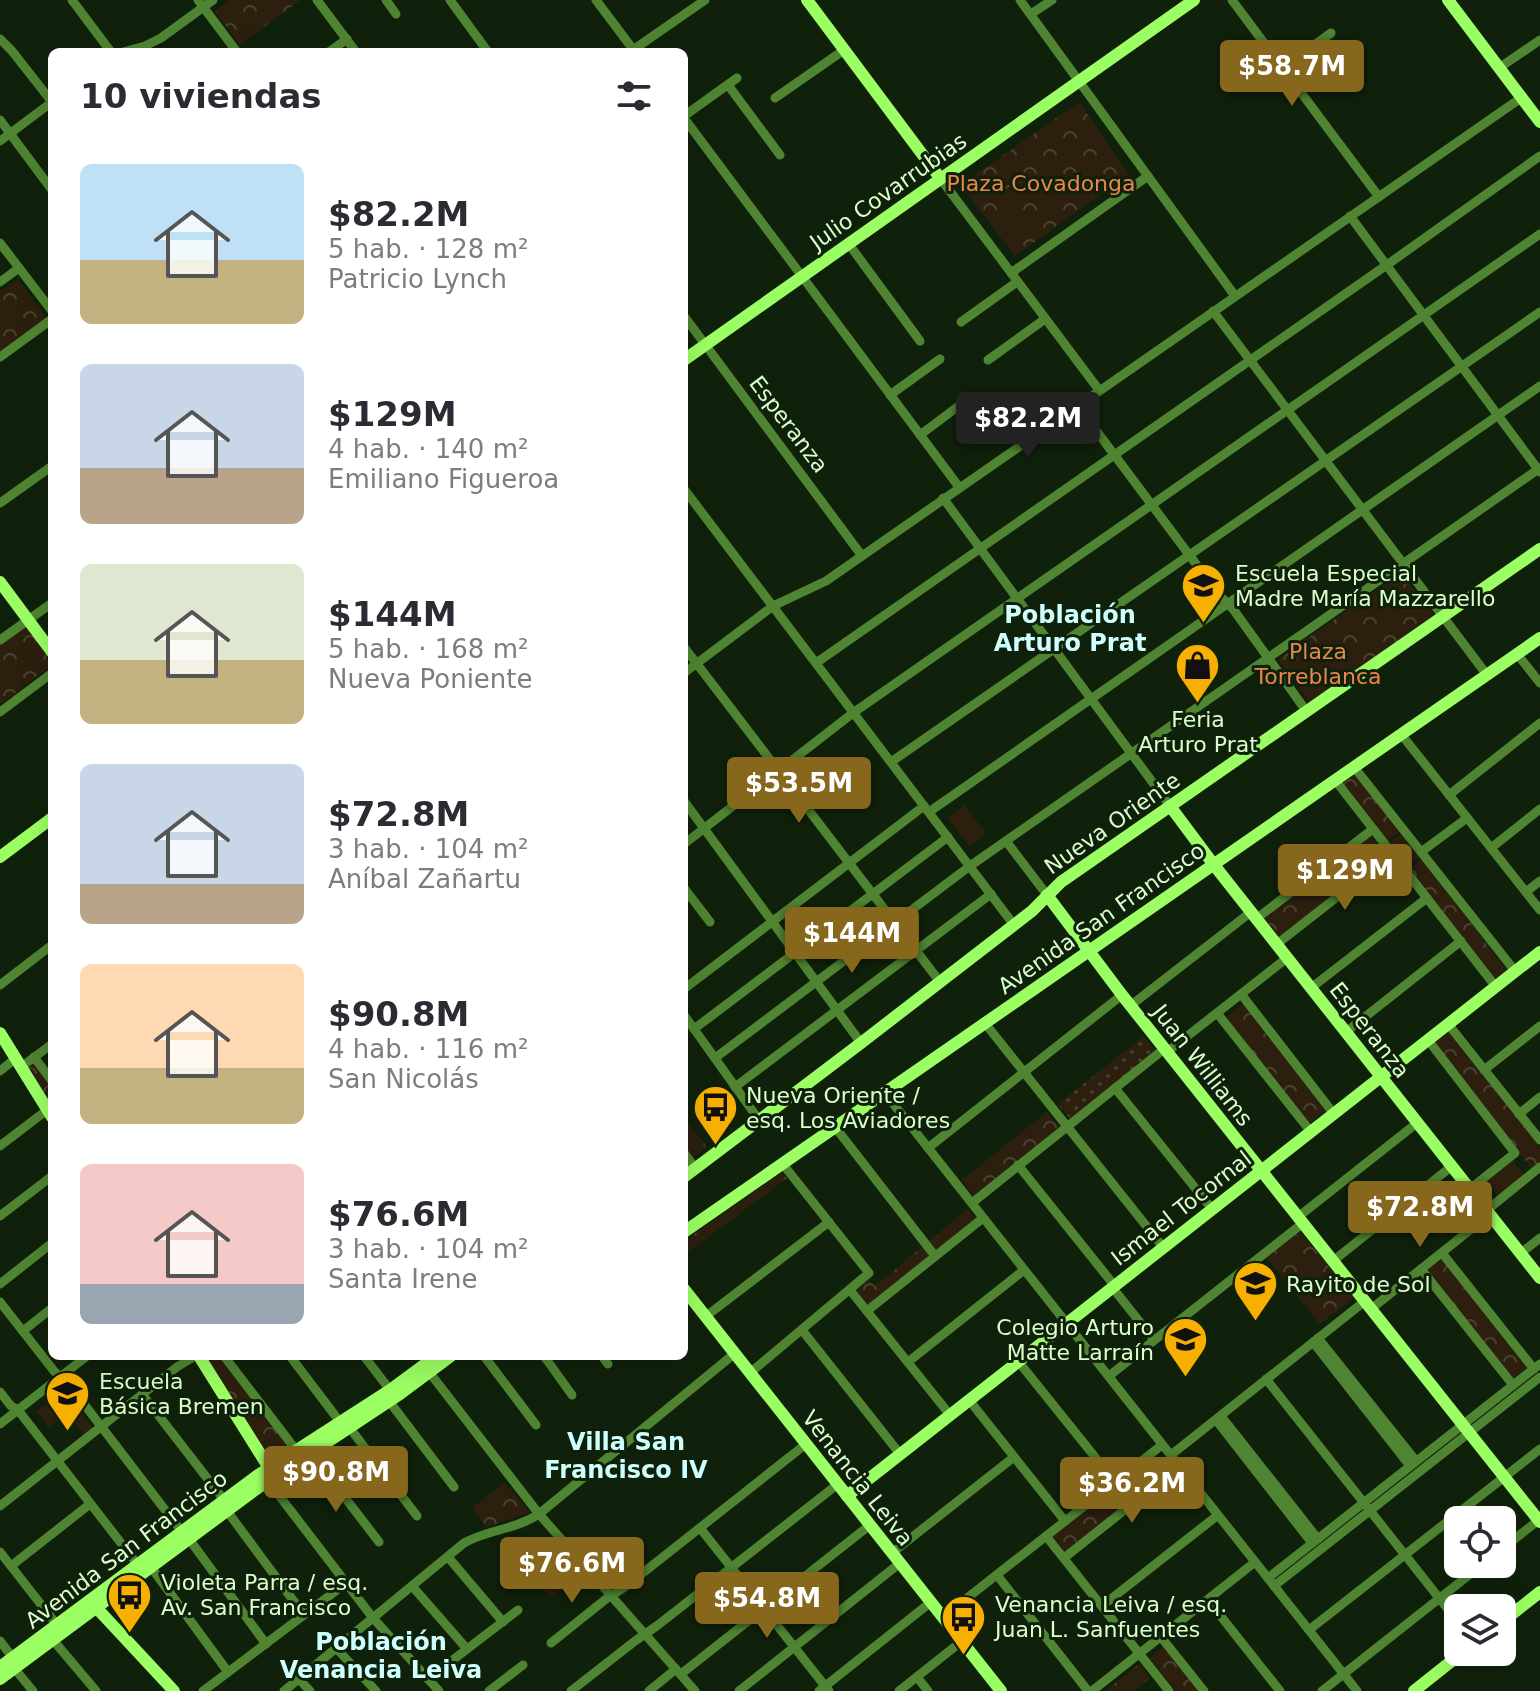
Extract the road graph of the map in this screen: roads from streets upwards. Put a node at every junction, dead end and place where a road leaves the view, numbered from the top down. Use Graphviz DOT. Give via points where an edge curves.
graph roads {
  1 [pos="72,0"];
  2 [pos="213,0"];
  3 [pos="317,0"];
  4 [pos="386,0"];
  5 [pos="450,0"];
  6 [pos="596,0"];
  7 [pos="705,0"];
  8 [pos="807,0"];
  9 [pos="1020,0"];
  10 [pos="1052,0"];
  11 [pos="1194,0"];
  12 [pos="1232,0"];
  13 [pos="1454,2"];
  14 [pos="201,3"];
  15 [pos="396,14"];
  16 [pos="1031,14"];
  17 [pos="1331,33"];
  18 [pos="0,39"];
  19 [pos="347,39"];
  20 [pos="1540,40"];
  21 [pos="108,48"];
  22 [pos="135,48"];
  23 [pos="234,48"];
  24 [pos="335,48"];
  25 [pos="353,48"];
  26 [pos="485,48"];
  27 [pos="631,48"];
  28 [pos="637,48"];
  29 [pos="844,50"];
  30 [pos="1283,68"];
  31 [pos="1499,68"];
  32 [pos="737,78"];
  33 [pos="1080,81"];
  34 [pos="728,85"];
  35 [pos="48,97"];
  36 [pos="775,98"];
  37 [pos="1521,98"];
  38 [pos="48,105"];
  39 [pos="688,114"];
  40 [pos="0,120"];
  41 [pos="688,122"];
  42 [pos="1540,122"];
  43 [pos="10,134"];
  44 [pos="0,141"];
  45 [pos="780,155"];
  46 [pos="1540,156"];
  47 [pos="1148,176"];
  48 [pos="940,178"];
  49 [pos="48,185"];
  50 [pos="1379,197"];
  51 [pos="1350,216"];
  52 [pos="1540,234"];
  53 [pos="0,243"];
  54 [pos="848,243"];
  55 [pos="1387,265"];
  56 [pos="19,268"];
  57 [pos="1011,273"];
  58 [pos="802,276"];
  59 [pos="0,282"];
  60 [pos="1017,282"];
  61 [pos="1235,296"];
  62 [pos="48,306"];
  63 [pos="1213,311"];
  64 [pos="1540,312"];
  65 [pos="1424,315"];
  66 [pos="1045,319"];
  67 [pos="688,321"];
  68 [pos="48,322"];
  69 [pos="961,322"];
  70 [pos="920,341"];
  71 [pos="706,345"];
  72 [pos="0,357"];
  73 [pos="688,357"];
  74 [pos="940,359"];
  75 [pos="988,360"];
  76 [pos="1250,360"];
  77 [pos="1462,367"];
  78 [pos="1540,386"];
  79 [pos="1099,390"];
  80 [pos="890,395"];
  81 [pos="968,399"];
  82 [pos="1077,405"];
  83 [pos="1288,410"];
  84 [pos="1498,415"];
  85 [pos="920,435"];
  86 [pos="1114,454"];
  87 [pos="1326,461"];
  88 [pos="48,469"];
  89 [pos="1539,470"];
  90 [pos="959,487"];
  91 [pos="688,494"];
  92 [pos="943,498"];
  93 [pos="0,503"];
  94 [pos="1152,505"];
  95 [pos="1363,510"];
  96 [pos="980,548"];
  97 [pos="1540,549"];
  98 [pos="1190,555"];
  99 [pos="862,556"];
  100 [pos="1403,564"];
  101 [pos="0,582"];
  102 [pos="1017,599"];
  103 [pos="1227,604"];
  104 [pos="48,606"];
  105 [pos="773,606"];
  106 [pos="1443,617"];
  107 [pos="28,620"];
  108 [pos="1540,638"];
  109 [pos="0,640"];
  110 [pos="48,647"];
  111 [pos="1055,649"];
  112 [pos="688,652"];
  113 [pos="1517,654"];
  114 [pos="1268,658"];
  115 [pos="697,663"];
  116 [pos="816,663"];
  117 [pos="688,670"];
  118 [pos="1487,675"];
  119 [pos="48,676"];
  120 [pos="1540,683"];
  121 [pos="1091,699"];
  122 [pos="0,712"];
  123 [pos="1307,712"];
  124 [pos="853,713"];
  125 [pos="1540,723"];
  126 [pos="1401,734"];
  127 [pos="1132,753"];
  128 [pos="891,762"];
  129 [pos="1354,767"];
  130 [pos="779,771"];
  131 [pos="1335,780"];
  132 [pos="1449,795"];
  133 [pos="1170,806"];
  134 [pos="688,807"];
  135 [pos="926,809"];
  136 [pos="1540,809"];
  137 [pos="1467,818"];
  138 [pos="48,821"];
  139 [pos="704,829"];
  140 [pos="1373,829"];
  141 [pos="948,837"];
  142 [pos="688,841"];
  143 [pos="1006,841"];
  144 [pos="1491,848"];
  145 [pos="1421,852"];
  146 [pos="1392,854"];
  147 [pos="0,857"];
  148 [pos="849,863"];
  149 [pos="1214,865"];
  150 [pos="970,866"];
  151 [pos="1540,881"];
  152 [pos="1526,892"];
  153 [pos="688,893"];
  154 [pos="873,894"];
  155 [pos="991,894"];
  156 [pos="1047,895"];
  157 [pos="1427,898"];
  158 [pos="1540,910"];
  159 [pos="1254,915"];
  160 [pos="773,921"];
  161 [pos="710,922"];
  162 [pos="895,923"];
  163 [pos="1014,925"];
  164 [pos="1461,941"];
  165 [pos="1277,944"];
  166 [pos="48,948"];
  167 [pos="916,950"];
  168 [pos="1088,950"];
  169 [pos="795,952"];
  170 [pos="1540,952"];
  171 [pos="1287,958"];
  172 [pos="1515,971"];
  173 [pos="817,982"];
  174 [pos="940,982"];
  175 [pos="0,985"];
  176 [pos="688,986"];
  177 [pos="1496,987"];
  178 [pos="1311,988"];
  179 [pos="1241,994"];
  180 [pos="1126,1000"];
  181 [pos="837,1010"];
  182 [pos="1217,1013"];
  183 [pos="688,1021"];
  184 [pos="984,1022"];
  185 [pos="1448,1024"];
  186 [pos="1540,1026"];
  187 [pos="694,1029"];
  188 [pos="1346,1032"];
  189 [pos="0,1033"];
  190 [pos="1428,1040"];
  191 [pos="861,1043"];
  192 [pos="48,1047"];
  193 [pos="1165,1050"];
  194 [pos="34,1057"];
  195 [pos="715,1058"];
  196 [pos="18,1062"];
  197 [pos="1484,1070"];
  198 [pos="0,1071"];
  199 [pos="1024,1072"];
  200 [pos="48,1076"];
  201 [pos="1381,1077"];
  202 [pos="735,1087"];
  203 [pos="1115,1088"];
  204 [pos="884,1092"];
  205 [pos="1540,1097"];
  206 [pos="48,1108"];
  207 [pos="48,1112"];
  208 [pos="1334,1114"];
  209 [pos="1519,1114"];
  210 [pos="759,1120"];
  211 [pos="1417,1123"];
  212 [pos="1067,1126"];
  213 [pos="835,1127"];
  214 [pos="1311,1132"];
  215 [pos="1540,1140"];
  216 [pos="0,1146"];
  217 [pos="928,1148"];
  218 [pos="688,1158"];
  219 [pos="782,1163"];
  220 [pos="1018,1165"];
  221 [pos="1452,1166"];
  222 [pos="1540,1167"];
  223 [pos="696,1169"];
  224 [pos="1261,1171"];
  225 [pos="688,1174"];
  226 [pos="48,1179"];
  227 [pos="1470,1189"];
  228 [pos="972,1203"];
  229 [pos="1212,1209"];
  230 [pos="1488,1212"];
  231 [pos="0,1215"];
  232 [pos="983,1218"];
  233 [pos="1300,1220"];
  234 [pos="829,1222"];
  235 [pos="688,1229"];
  236 [pos="1540,1238"];
  237 [pos="48,1246"];
  238 [pos="1163,1247"];
  239 [pos="1442,1253"];
  240 [pos="1521,1253"];
  241 [pos="935,1256"];
  242 [pos="1333,1261"];
  243 [pos="1421,1269"];
  244 [pos="1024,1270"];
  245 [pos="1540,1278"];
  246 [pos="0,1284"];
  247 [pos="1113,1287"];
  248 [pos="850,1290"];
  249 [pos="688,1294"];
  250 [pos="0,1302"];
  251 [pos="1368,1305"];
  252 [pos="48,1311"];
  253 [pos="867,1311"];
  254 [pos="705,1317"];
  255 [pos="1067,1323"];
  256 [pos="802,1330"];
  257 [pos="23,1331"];
  258 [pos="1154,1340"];
  259 [pos="1315,1340"];
  260 [pos="734,1354"];
  261 [pos="82,1360"];
  262 [pos="195,1360"];
  263 [pos="202,1360"];
  264 [pos="227,1360"];
  265 [pos="293,1360"];
  266 [pos="366,1360"];
  267 [pos="433,1360"];
  268 [pos="443,1360"];
  269 [pos="487,1360"];
  270 [pos="547,1360"];
  271 [pos="1018,1361"];
  272 [pos="908,1362"];
  273 [pos="426,1369"];
  274 [pos="1538,1370"];
  275 [pos="750,1373"];
  276 [pos="1109,1376"];
  277 [pos="60,1377"];
  278 [pos="1266,1379"];
  279 [pos="1513,1385"];
  280 [pos="0,1392"];
  281 [pos="142,1394"];
  282 [pos="572,1395"];
  283 [pos="389,1396"];
  284 [pos="969,1400"];
  285 [pos="18,1410"];
  286 [pos="950,1415"];
  287 [pos="1218,1418"];
  288 [pos="0,1424"];
  289 [pos="344,1424"];
  290 [pos="536,1425"];
  291 [pos="101,1426"];
  292 [pos="1466,1429"];
  293 [pos="806,1444"];
  294 [pos="1162,1445"];
  295 [pos="1540,1449"];
  296 [pos="296,1450"];
  297 [pos="310,1452"];
  298 [pos="900,1454"];
  299 [pos="1171,1455"];
  300 [pos="1014,1457"];
  301 [pos="57,1461"];
  302 [pos="1413,1464"];
  303 [pos="1180,1466"];
  304 [pos="268,1474"];
  305 [pos="1504,1477"];
  306 [pos="1115,1482"];
  307 [pos="838,1484"];
  308 [pos="454,1487"];
  309 [pos="847,1496"];
  310 [pos="90,1504"];
  311 [pos="0,1506"];
  312 [pos="226,1506"];
  313 [pos="1367,1507"];
  314 [pos="539,1514"];
  315 [pos="1218,1515"];
  316 [pos="417,1516"];
  317 [pos="1539,1520"];
  318 [pos="1065,1521"];
  319 [pos="870,1525"];
  320 [pos="700,1528"];
  321 [pos="186,1535"];
  322 [pos="1046,1536"];
  323 [pos="1516,1538"];
  324 [pos="1315,1541"];
  325 [pos="379,1542"];
  326 [pos="0,1552"];
  327 [pos="1405,1555"];
  328 [pos="448,1557"];
  329 [pos="896,1558"];
  330 [pos="1064,1558"];
  331 [pos="1255,1562"];
  332 [pos="11,1566"];
  333 [pos="144,1566"];
  334 [pos="731,1568"];
  335 [pos="997,1575"];
  336 [pos="1465,1578"];
  337 [pos="1271,1582"];
  338 [pos="345,1584"];
  339 [pos="412,1586"];
  340 [pos="1540,1592"];
  341 [pos="612,1596"];
  342 [pos="1439,1598"];
  343 [pos="1208,1600"];
  344 [pos="931,1602"];
  345 [pos="93,1604"];
  346 [pos="1444,1604"];
  347 [pos="1102,1606"];
  348 [pos="764,1609"];
  349 [pos="518,1610"];
  350 [pos="1516,1611"];
  351 [pos="304,1615"];
  352 [pos="943,1617"];
  353 [pos="373,1618"];
  354 [pos="503,1622"];
  355 [pos="57,1625"];
  356 [pos="1309,1630"];
  357 [pos="646,1634"];
  358 [pos="1161,1637"];
  359 [pos="53,1640"];
  360 [pos="0,1641"];
  361 [pos="962,1641"];
  362 [pos="551,1643"];
  363 [pos="266,1644"];
  364 [pos="794,1647"];
  365 [pos="336,1648"];
  366 [pos="467,1649"];
  367 [pos="1140,1653"];
  368 [pos="14,1663"];
  369 [pos="523,1665"];
  370 [pos="1445,1666"];
  371 [pos="0,1667"];
  372 [pos="228,1672"];
  373 [pos="679,1672"];
  374 [pos="1344,1674"];
  375 [pos="917,1677"];
  376 [pos="0,1679"];
  377 [pos="299,1679"];
  378 [pos="428,1679"];
  379 [pos="824,1689"];
  380 [pos="33,1691"];
  381 [pos="96,1691"];
  382 [pos="174,1691"];
  383 [pos="203,1691"];
  384 [pos="284,1691"];
  385 [pos="310,1691"];
  386 [pos="376,1691"];
  387 [pos="439,1691"];
  388 [pos="489,1691"];
  389 [pos="571,1691"];
  390 [pos="649,1691"];
  391 [pos="695,1691"];
  392 [pos="739,1691"];
  393 [pos="899,1691"];
  394 [pos="928,1691"];
  395 [pos="1001,1691"];
  396 [pos="1090,1691"];
  397 [pos="1169,1691"];
  398 [pos="1204,1691"];
  399 [pos="1280,1691"];
  400 [pos="1322,1691"];
  401 [pos="1357,1691"];
  402 [pos="1414,1691"];
  1 -- 21 [label="street"];
  2 -- 14 [label="street"];
  3 -- 19 [label="street"];
  4 -- 15 [label="street"];
  5 -- 26 [label="street"];
  6 -- 27 [label="street"];
  7 -- 28 [label="street"];
  8 -- 29 [label="street"];
  9 -- 16 [label="street"];
  10 -- 16 [label="street"];
  11 -- 33 [label="street, Julio Covarrubias"];
  12 -- 30 [label="street"];
  13 -- 31 [label="street"];
  14 -- 22 [label="street" via="156,41"];
  14 -- 23 [label="street"];
  16 -- 33 [label="street"];
  17 -- 30 [label="street"];
  18 -- 35 [label="street"];
  19 -- 24 [label="street"];
  19 -- 25 [label="street"];
  20 -- 31 [label="street"];
  29 -- 36 [label="street"];
  29 -- 48 [label="street"];
  30 -- 50 [label="street"];
  31 -- 37 [label="street"];
  32 -- 34 [label="street"];
  33 -- 47 [label="street"];
  33 -- 48 [label="street, Julio Covarrubias"];
  34 -- 39 [label="street"];
  34 -- 45 [label="street"];
  37 -- 42 [label="street"];
  37 -- 50 [label="street"];
  38 -- 43 [label="street"];
  40 -- 43 [label="street"];
  41 -- 58 [label="street"];
  43 -- 44 [label="street"];
  43 -- 49 [label="street"];
  46 -- 55 [label="street"];
  47 -- 57 [label="street"];
  47 -- 61 [label="street"];
  48 -- 54 [label="street, Julio Covarrubias"];
  48 -- 57 [label="street"];
  50 -- 51 [label="street"];
  51 -- 55 [label="street"];
  51 -- 61 [label="street"];
  52 -- 65 [label="street"];
  53 -- 56 [label="street"];
  54 -- 58 [label="street, Julio Covarrubias"];
  54 -- 70 [label="street"];
  55 -- 65 [label="street"];
  55 -- 76 [label="street"];
  56 -- 59 [label="street"];
  56 -- 62 [label="street"];
  57 -- 60 [label="street"];
  58 -- 71 [label="street, Julio Covarrubias"];
  58 -- 80 [label="street"];
  60 -- 66 [label="street"];
  60 -- 69 [label="street"];
  61 -- 63 [label="street"];
  63 -- 76 [label="street"];
  63 -- 79 [label="street"];
  64 -- 77 [label="street"];
  65 -- 77 [label="street"];
  65 -- 83 [label="street"];
  66 -- 75 [label="street"];
  66 -- 79 [label="street"];
  67 -- 71 [label="street, Esperanza"];
  68 -- 72 [label="street"];
  71 -- 73 [label="street, Julio Covarrubias"];
  71 -- 99 [label="street, Esperanza"];
  74 -- 80 [label="street"];
  76 -- 83 [label="street"];
  76 -- 86 [label="street"];
  77 -- 84 [label="street"];
  77 -- 87 [label="street"];
  78 -- 84 [label="street"];
  79 -- 82 [label="street"];
  80 -- 85 [label="street"];
  81 -- 85 [label="street"];
  82 -- 86 [label="street"];
  82 -- 90 [label="street"];
  83 -- 87 [label="street"];
  83 -- 94 [label="street"];
  84 -- 89 [label="street"];
  84 -- 95 [label="street"];
  85 -- 90 [label="street"];
  86 -- 94 [label="street"];
  86 -- 96 [label="street"];
  87 -- 95 [label="street"];
  87 -- 98 [label="street"];
  88 -- 93 [label="street"];
  89 -- 100 [label="street"];
  90 -- 92 [label="street"];
  91 -- 105 [label="street"];
  92 -- 96 [label="street"];
  92 -- 99 [label="street"];
  94 -- 98 [label="street"];
  94 -- 102 [label="street"];
  95 -- 100 [label="street"];
  95 -- 103 [label="street"];
  96 -- 102 [label="street"];
  96 -- 116 [label="street"];
  97 -- 106 [label="street, Nueva Oriente"];
  98 -- 103 [label="street"];
  98 -- 111 [label="street"];
  99 -- 105 [label="street" via="816,587"];
  100 -- 106 [label="street"];
  100 -- 114 [label="street"];
  101 -- 107 [label="street"];
  102 -- 111 [label="street"];
  102 -- 124 [label="street"];
  103 -- 114 [label="street"];
  103 -- 121 [label="street"];
  104 -- 107 [label="street"];
  105 -- 115 [label="street"];
  105 -- 116 [label="street"];
  106 -- 118 [label="street"];
  106 -- 123 [label="street, Nueva Oriente"];
  107 -- 109 [label="street"];
  107 -- 110 [label="street"];
  108 -- 113 [label="street, Avenida San Francisco"];
  111 -- 121 [label="street"];
  111 -- 128 [label="street"];
  112 -- 115 [label="street"];
  113 -- 118 [label="street, Avenida San Francisco"];
  113 -- 120 [label="street"];
  114 -- 123 [label="street"];
  114 -- 127 [label="street"];
  115 -- 117 [label="street"];
  115 -- 130 [label="street"];
  116 -- 124 [label="street"];
  118 -- 126 [label="street, Avenida San Francisco"];
  119 -- 122 [label="street"];
  121 -- 127 [label="street"];
  121 -- 135 [label="street"];
  123 -- 133 [label="street, Nueva Oriente"];
  124 -- 128 [label="street"];
  124 -- 130 [label="street"];
  125 -- 132 [label="street"];
  126 -- 129 [label="street, Avenida San Francisco"];
  126 -- 132 [label="street"];
  127 -- 133 [label="street"];
  127 -- 143 [label="street"];
  128 -- 135 [label="street"];
  129 -- 131 [label="street, Avenida San Francisco"];
  129 -- 145 [label="street"];
  130 -- 139 [label="street"];
  130 -- 148 [label="street"];
  131 -- 140 [label="street"];
  131 -- 149 [label="street, Avenida San Francisco"];
  132 -- 137 [label="street"];
  133 -- 149 [label="street, Esperanza"];
  133 -- 156 [label="street, Nueva Oriente"];
  134 -- 139 [label="street"];
  135 -- 141 [label="street"];
  135 -- 148 [label="street"];
  136 -- 144 [label="street"];
  137 -- 144 [label="street"];
  137 -- 145 [label="street"];
  138 -- 147 [label="street"];
  139 -- 142 [label="street"];
  139 -- 160 [label="street"];
  140 -- 146 [label="street"];
  140 -- 159 [label="street"];
  141 -- 150 [label="street"];
  141 -- 154 [label="street"];
  143 -- 150 [label="street"];
  143 -- 156 [label="street"];
  144 -- 152 [label="street"];
  145 -- 172 [label="street"];
  146 -- 157 [label="street"];
  146 -- 165 [label="street"];
  148 -- 154 [label="street"];
  148 -- 160 [label="street"];
  149 -- 159 [label="street, Esperanza"];
  149 -- 168 [label="street, Avenida San Francisco"];
  150 -- 155 [label="street"];
  150 -- 162 [label="street"];
  151 -- 152 [label="street"];
  152 -- 158 [label="street"];
  153 -- 161 [label="street"];
  154 -- 162 [label="street"];
  154 -- 169 [label="street"];
  155 -- 163 [label="street"];
  155 -- 167 [label="street"];
  156 -- 163 [label="street, Nueva Oriente"];
  156 -- 168 [label="street, Juan Williams"];
  157 -- 164 [label="street"];
  157 -- 178 [label="street"];
  159 -- 165 [label="street, Esperanza"];
  159 -- 180 [label="street"];
  160 -- 169 [label="street"];
  160 -- 176 [label="street"];
  162 -- 167 [label="street"];
  162 -- 173 [label="street"];
  163 -- 174 [label="street, Nueva Oriente"];
  164 -- 177 [label="street"];
  164 -- 188 [label="street"];
  165 -- 171 [label="street, Esperanza"];
  166 -- 175 [label="street"];
  167 -- 174 [label="street"];
  167 -- 181 [label="street"];
  168 -- 180 [label="street, Juan Williams"];
  168 -- 184 [label="street, Avenida San Francisco"];
  169 -- 173 [label="street"];
  169 -- 187 [label="street"];
  170 -- 172 [label="street, Ismael Tocornal"];
  171 -- 178 [label="street, Esperanza"];
  171 -- 179 [label="street"];
  172 -- 177 [label="street, Ismael Tocornal"];
  173 -- 181 [label="street"];
  173 -- 195 [label="street"];
  174 -- 191 [label="street, Nueva Oriente"];
  177 -- 185 [label="street, Ismael Tocornal"];
  178 -- 188 [label="street, Esperanza"];
  179 -- 182 [label="street"];
  179 -- 208 [label="street"];
  180 -- 193 [label="street, Juan Williams"];
  180 -- 199 [label="street"];
  181 -- 191 [label="street"];
  181 -- 202 [label="street"];
  182 -- 193 [label="street"];
  182 -- 214 [label="street"];
  183 -- 187 [label="street"];
  184 -- 199 [label="street"];
  184 -- 204 [label="street, Avenida San Francisco"];
  185 -- 190 [label="street, Ismael Tocornal"];
  185 -- 197 [label="street"];
  186 -- 197 [label="street"];
  187 -- 195 [label="street"];
  188 -- 201 [label="street, Esperanza"];
  189 -- 196 [label="street"];
  190 -- 201 [label="street, Ismael Tocornal"];
  190 -- 227 [label="street" via="1515,1153"];
  191 -- 210 [label="street, Nueva Oriente"];
  192 -- 194 [label="street"];
  193 -- 203 [label="street"];
  193 -- 224 [label="street, Juan Williams"];
  194 -- 196 [label="street"];
  194 -- 200 [label="street"];
  195 -- 202 [label="street"];
  196 -- 198 [label="street"];
  196 -- 206 [label="street"];
  197 -- 209 [label="street"];
  199 -- 212 [label="street"];
  199 -- 217 [label="street"];
  201 -- 208 [label="street, Ismael Tocornal"];
  201 -- 211 [label="street, Esperanza"];
  202 -- 210 [label="street"];
  203 -- 212 [label="street"];
  203 -- 229 [label="street"];
  204 -- 213 [label="street, Avenida San Francisco"];
  204 -- 217 [label="street"];
  205 -- 209 [label="street"];
  207 -- 216 [label="street"];
  208 -- 214 [label="street, Ismael Tocornal"];
  209 -- 215 [label="street"];
  210 -- 223 [label="street, Nueva Oriente"];
  211 -- 221 [label="street, Esperanza"];
  211 -- 233 [label="street"];
  212 -- 220 [label="street"];
  212 -- 238 [label="street"];
  213 -- 219 [label="street, Avenida San Francisco"];
  213 -- 241 [label="street"];
  214 -- 224 [label="street, Ismael Tocornal"];
  217 -- 228 [label="street"];
  218 -- 223 [label="street"];
  219 -- 234 [label="street"];
  219 -- 235 [label="street, Avenida San Francisco"];
  220 -- 228 [label="street"];
  220 -- 247 [label="street"];
  221 -- 227 [label="street, Esperanza"];
  221 -- 242 [label="street"];
  222 -- 230 [label="street"];
  223 -- 225 [label="street, Nueva Oriente"];
  224 -- 229 [label="street, Ismael Tocornal"];
  224 -- 233 [label="street, Juan Williams"];
  226 -- 231 [label="street"];
  227 -- 230 [label="street, Esperanza"];
  228 -- 232 [label="street"];
  229 -- 238 [label="street, Ismael Tocornal"];
  230 -- 239 [label="street"];
  230 -- 240 [label="street, Esperanza"];
  232 -- 241 [label="street"];
  232 -- 244 [label="street"];
  233 -- 242 [label="street, Juan Williams"];
  233 -- 258 [label="street"];
  234 -- 248 [label="street" via="869,1273"];
  234 -- 254 [label="street"];
  236 -- 240 [label="street"];
  237 -- 246 [label="street"];
  238 -- 247 [label="street, Ismael Tocornal"];
  239 -- 243 [label="street"];
  239 -- 274 [label="street"];
  240 -- 245 [label="street, Esperanza"];
  241 -- 253 [label="street"];
  242 -- 251 [label="street, Juan Williams"];
  243 -- 251 [label="street"];
  243 -- 279 [label="street"];
  244 -- 255 [label="street"];
  244 -- 272 [label="street"];
  247 -- 255 [label="street, Ismael Tocornal"];
  247 -- 258 [label="street"];
  248 -- 253 [label="street"];
  248 -- 256 [label="street"];
  249 -- 254 [label="street, Venancia Leiva"];
  250 -- 257 [label="street"];
  251 -- 259 [label="street"];
  251 -- 292 [label="street, Juan Williams"];
  252 -- 257 [label="street"];
  253 -- 272 [label="street"];
  254 -- 260 [label="street, Venancia Leiva"];
  255 -- 271 [label="street, Ismael Tocornal"];
  255 -- 276 [label="street"];
  256 -- 275 [label="street"];
  256 -- 298 [label="street"];
  257 -- 277 [label="street"];
  258 -- 276 [label="street"];
  259 -- 278 [label="street"];
  259 -- 302 [label="street"];
  260 -- 275 [label="street, Venancia Leiva"];
  260 -- 314 [label="street"];
  261 -- 277 [label="street"];
  262 -- 281 [label="street"];
  263 -- 304 [label="street"];
  264 -- 296 [label="street"];
  265 -- 289 [label="street"];
  266 -- 283 [label="street"];
  267 -- 273 [label="street, Avenida San Francisco"];
  268 -- 273 [label="street, Avenida San Francisco"];
  269 -- 290 [label="street"];
  270 -- 282 [label="street"];
  271 -- 284 [label="street, Ismael Tocornal"];
  271 -- 306 [label="street"];
  272 -- 286 [label="street"];
  273 -- 283 [label="street, Avenida San Francisco"];
  273 -- 314 [label="street"];
  274 -- 279 [label="street"];
  274 -- 292 [label="street"];
  275 -- 293 [label="street, Venancia Leiva"];
  276 -- 294 [label="street"];
  277 -- 285 [label="street"];
  277 -- 291 [label="street"];
  278 -- 287 [label="street"];
  278 -- 313 [label="street"];
  279 -- 292 [label="street"];
  280 -- 285 [label="street"];
  281 -- 291 [label="street"];
  281 -- 312 [label="street"];
  283 -- 289 [label="street, Avenida San Francisco"];
  283 -- 308 [label="street"];
  284 -- 286 [label="street, Ismael Tocornal"];
  284 -- 300 [label="street"];
  285 -- 288 [label="street"];
  285 -- 301 [label="street"];
  286 -- 298 [label="street, Ismael Tocornal"];
  287 -- 299 [label="street"];
  287 -- 324 [label="street"];
  289 -- 296 [label="street, Avenida San Francisco"];
  289 -- 297 [label="street, Avenida San Francisco"];
  289 -- 316 [label="street"];
  291 -- 301 [label="street"];
  291 -- 321 [label="street"];
  292 -- 302 [label="street"];
  292 -- 305 [label="street, Juan Williams"];
  292 -- 313 [label="street"];
  293 -- 307 [label="street, Venancia Leiva"];
  293 -- 320 [label="street"];
  294 -- 299 [label="street"];
  294 -- 306 [label="street"];
  295 -- 305 [label="street"];
  296 -- 304 [label="street, Avenida San Francisco"];
  297 -- 304 [label="street, Avenida San Francisco"];
  297 -- 325 [label="street"];
  298 -- 309 [label="street, Ismael Tocornal"];
  299 -- 303 [label="street"];
  300 -- 318 [label="street"];
  300 -- 329 [label="street"];
  301 -- 310 [label="street"];
  301 -- 311 [label="street"];
  302 -- 313 [label="street"];
  303 -- 315 [label="street"];
  303 -- 330 [label="street"];
  304 -- 312 [label="street, Avenida San Francisco"];
  304 -- 338 [label="street"];
  305 -- 317 [label="street, Juan Williams"];
  305 -- 327 [label="street"];
  306 -- 318 [label="street"];
  307 -- 309 [label="street, Venancia Leiva"];
  307 -- 334 [label="street"];
  309 -- 319 [label="street, Venancia Leiva"];
  310 -- 332 [label="street"];
  310 -- 333 [label="street"];
  312 -- 321 [label="street, Avenida San Francisco"];
  312 -- 351 [label="street"];
  313 -- 324 [label="street"];
  313 -- 327 [label="street"];
  313 -- 337 [label="street"];
  314 -- 328 [label="street" via="471,1539"];
  314 -- 341 [label="street"];
  315 -- 331 [label="street"];
  315 -- 347 [label="street"];
  317 -- 323 [label="street"];
  318 -- 322 [label="street"];
  319 -- 329 [label="street, Venancia Leiva"];
  319 -- 348 [label="street"];
  320 -- 334 [label="street"];
  320 -- 341 [label="street"];
  321 -- 333 [label="street, Avenida San Francisco"];
  321 -- 363 [label="street"];
  322 -- 330 [label="street"];
  322 -- 335 [label="street"];
  324 -- 337 [label="street"];
  326 -- 332 [label="street"];
  327 -- 342 [label="street"];
  327 -- 356 [label="street"];
  328 -- 339 [label="street"];
  328 -- 354 [label="street"];
  329 -- 344 [label="street, Venancia Leiva"];
  329 -- 364 [label="street"];
  330 -- 347 [label="street"];
  331 -- 337 [label="street"];
  331 -- 343 [label="street"];
  332 -- 355 [label="street"];
  333 -- 345 [label="street, Avenida San Francisco"];
  333 -- 372 [label="street"];
  334 -- 348 [label="street"];
  334 -- 357 [label="street"];
  335 -- 352 [label="street"];
  335 -- 396 [label="street"];
  336 -- 342 [label="street"];
  337 -- 356 [label="street"];
  338 -- 351 [label="street"];
  338 -- 353 [label="street"];
  339 -- 353 [label="street"];
  339 -- 366 [label="street"];
  340 -- 350 [label="street"];
  341 -- 357 [label="street"];
  341 -- 362 [label="street"];
  342 -- 346 [label="street"];
  342 -- 374 [label="street"];
  343 -- 358 [label="street"];
  343 -- 399 [label="street"];
  344 -- 352 [label="street, Venancia Leiva"];
  344 -- 379 [label="street"];
  345 -- 355 [label="street, Avenida San Francisco"];
  345 -- 359 [label="street, Avenida San Francisco"];
  345 -- 382 [label="street"];
  347 -- 367 [label="street"];
  348 -- 364 [label="street"];
  348 -- 373 [label="street"];
  349 -- 354 [label="street"];
  351 -- 363 [label="street"];
  352 -- 361 [label="street, Venancia Leiva"];
  353 -- 365 [label="street"];
  353 -- 378 [label="street"];
  354 -- 366 [label="street"];
  355 -- 368 [label="street, Avenida San Francisco"];
  356 -- 374 [label="street"];
  357 -- 373 [label="street"];
  357 -- 389 [label="street"];
  358 -- 367 [label="street"];
  358 -- 398 [label="street"];
  359 -- 368 [label="street, Avenida San Francisco"];
  359 -- 381 [label="street"];
  360 -- 368 [label="street"];
  361 -- 375 [label="street"];
  361 -- 395 [label="street, Venancia Leiva"];
  363 -- 372 [label="street"];
  364 -- 379 [label="street"];
  364 -- 392 [label="street"];
  365 -- 377 [label="street"];
  365 -- 386 [label="street"];
  366 -- 378 [label="street"];
  367 -- 396 [label="street"];
  367 -- 397 [label="street"];
  368 -- 371 [label="street, Avenida San Francisco"];
  368 -- 376 [label="street, Avenida San Francisco"];
  368 -- 380 [label="street"];
  369 -- 388 [label="street"];
  370 -- 402 [label="street"];
  372 -- 383 [label="street"];
  373 -- 390 [label="street"];
  373 -- 391 [label="street"];
  374 -- 400 [label="street"];
  374 -- 401 [label="street"];
  375 -- 393 [label="street"];
  375 -- 394 [label="street"];
  377 -- 384 [label="street"];
  377 -- 385 [label="street"];
  378 -- 387 [label="street"];
}
